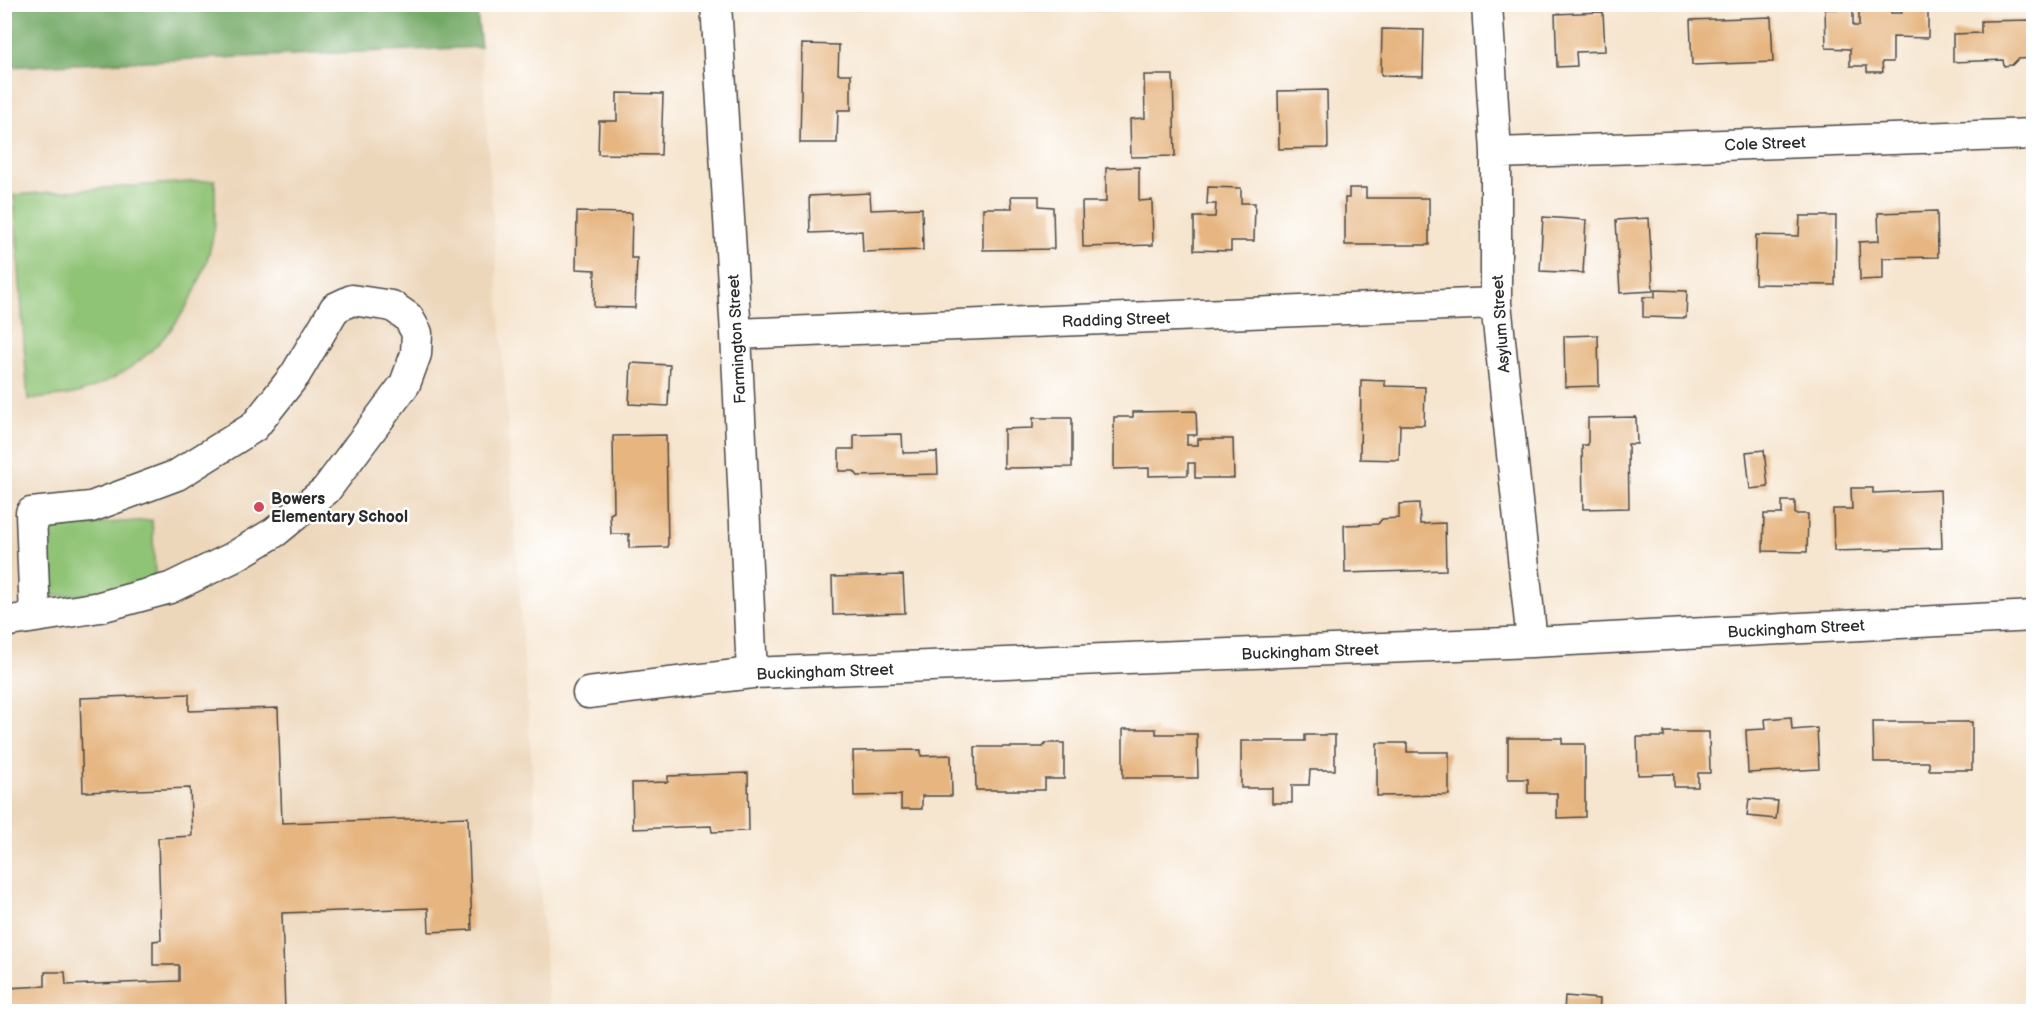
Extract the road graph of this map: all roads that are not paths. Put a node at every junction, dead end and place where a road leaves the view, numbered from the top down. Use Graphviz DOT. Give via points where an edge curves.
graph roads {
  1 [pos="716,4"];
  2 [pos="1487,4"];
  3 [pos="2034,134"];
  4 [pos="1496,153"];
  5 [pos="1496,303"];
  6 [pos="736,334"];
  7 [pos="2034,616"];
  8 [pos="35,617"];
  9 [pos="4,622"];
  10 [pos="1532,642"];
  11 [pos="752,673"];
  12 [pos="588,693"];
  1 -- 6 [label="street, Farmington Street"];
  2 -- 4 [label="street, Asylum Street"];
  3 -- 4 [label="street, Cole Street"];
  4 -- 5 [label="street, Asylum Street"];
  5 -- 6 [label="street, Radding Street"];
  5 -- 10 [label="street, Asylum Street"];
  6 -- 11 [label="street, Farmington Street"];
  7 -- 10 [label="street, Buckingham Street"];
  8 -- 8 [label="street" via="100,607 170,588 275,532 326,490 405,384 416,354 417,333 408,317 392,306 352,300 335,308 295,375 254,428 177,475 91,507 31,513"];
  8 -- 9 [label="street"];
  10 -- 11 [label="street, Buckingham Street"];
  11 -- 12 [label="street, Buckingham Street"];
}
